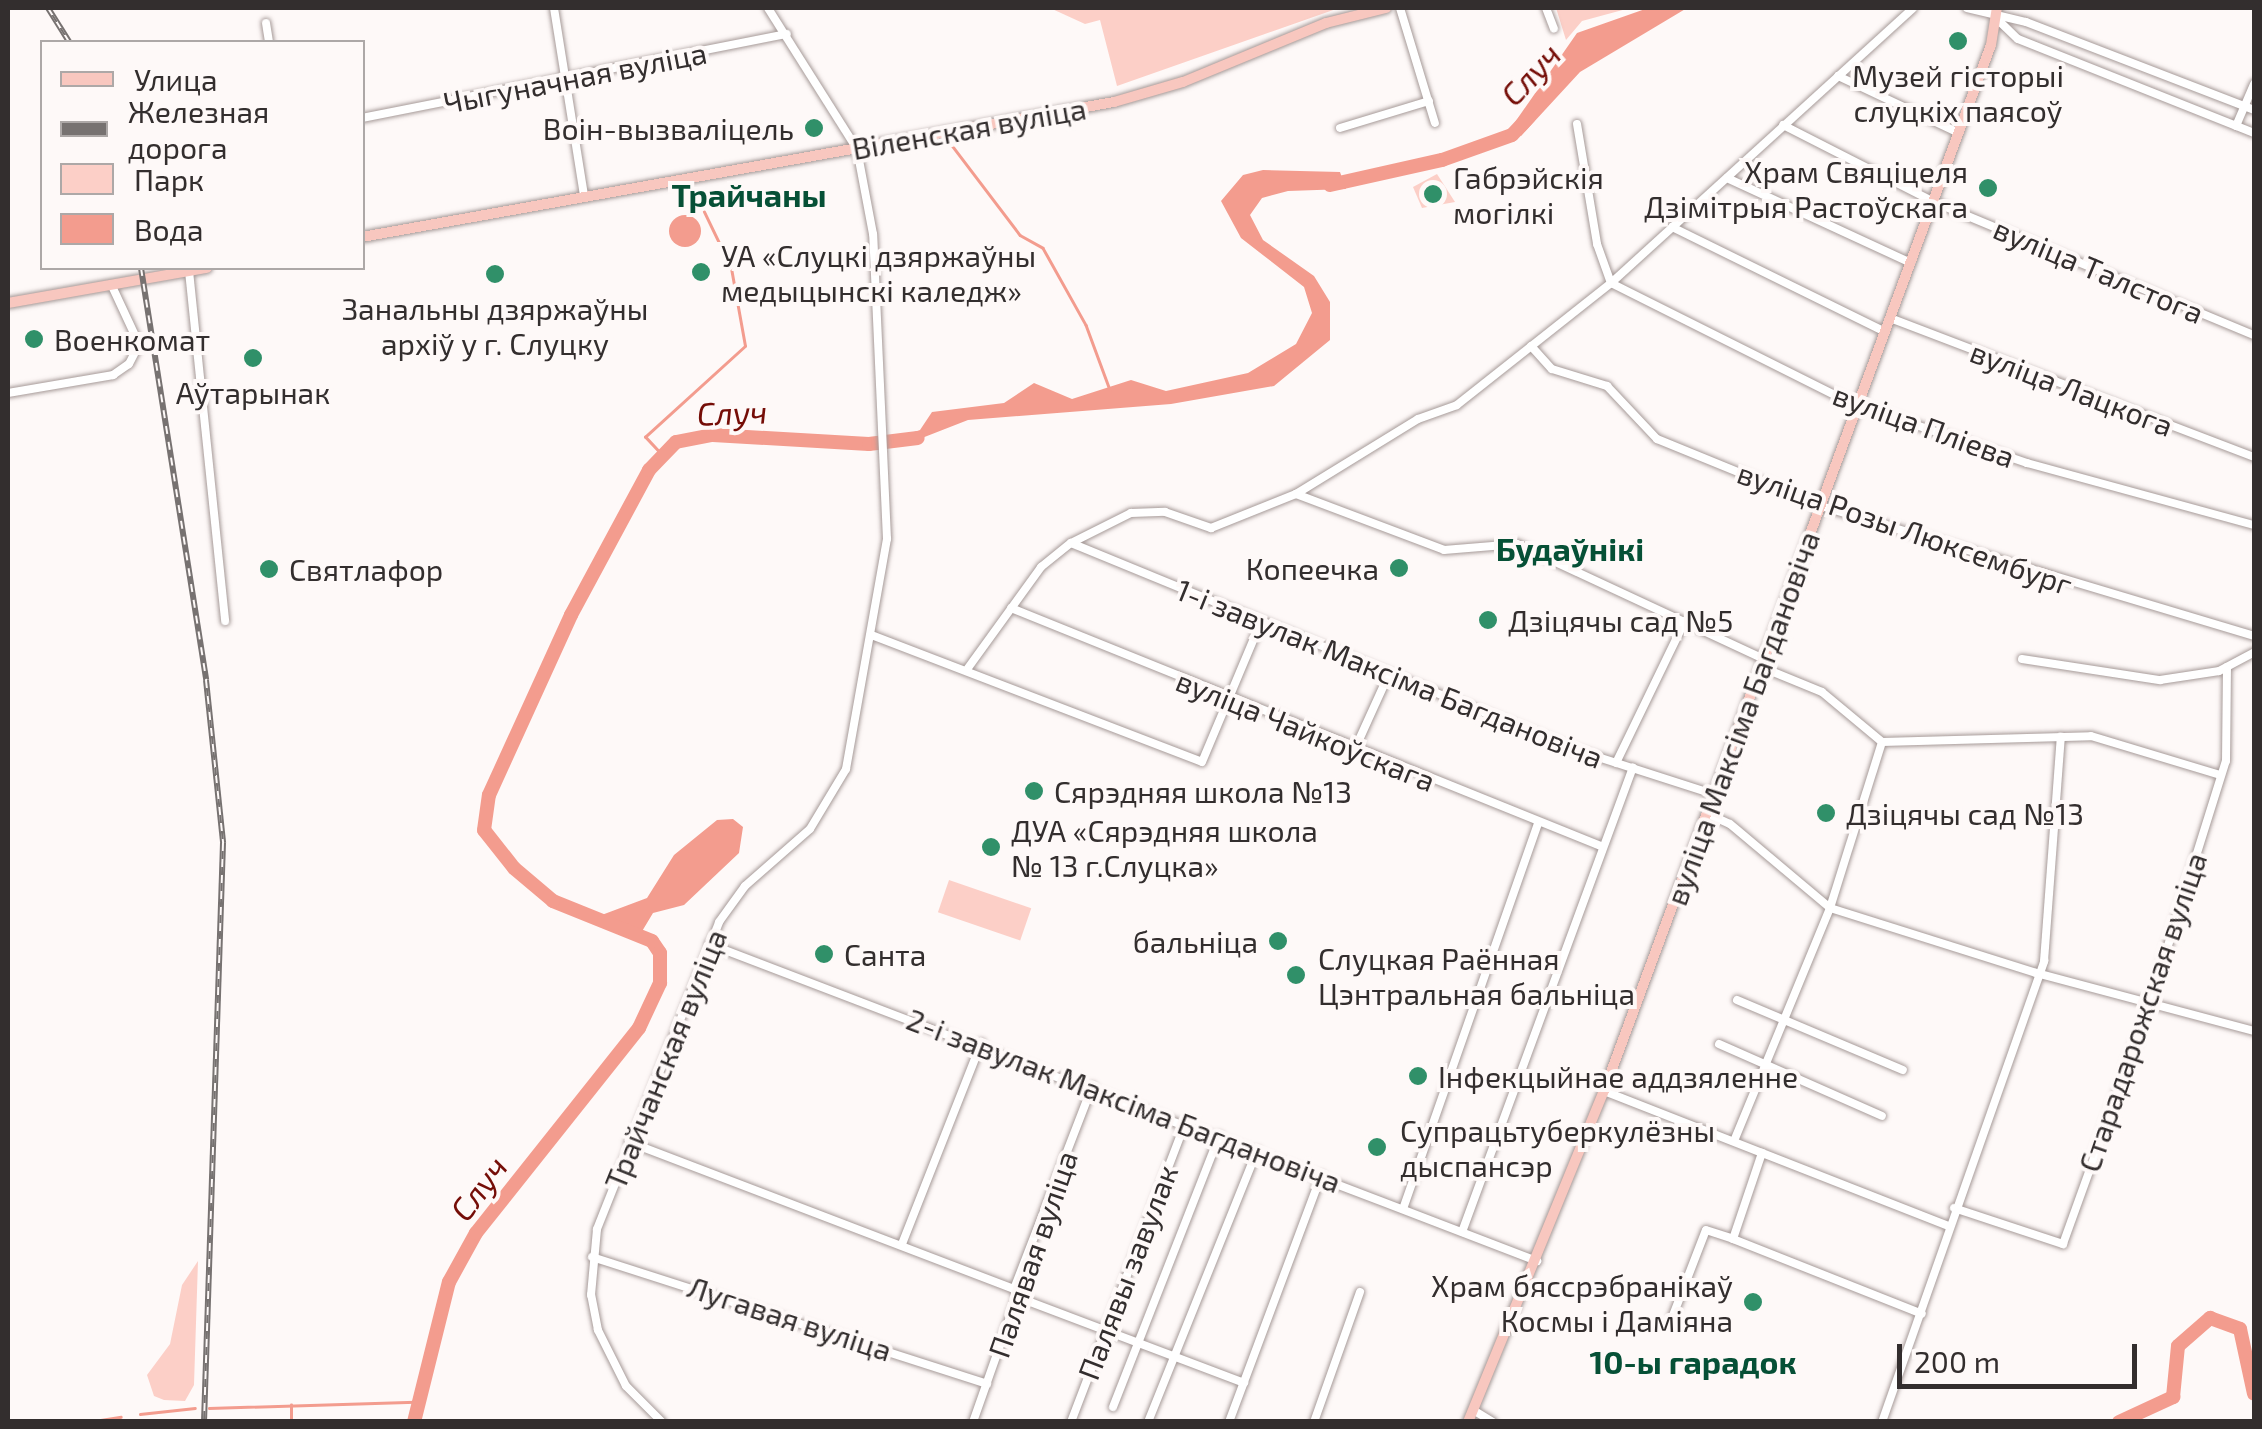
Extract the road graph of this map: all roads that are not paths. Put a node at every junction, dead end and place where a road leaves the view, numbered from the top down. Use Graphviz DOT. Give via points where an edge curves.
graph roads {
  1 [pos="554,8"];
  2 [pos="768,8"];
  3 [pos="1386,8"];
  4 [pos="1400,8"];
  5 [pos="1546,8"];
  6 [pos="1913,8"];
  7 [pos="1966,8"];
  8 [pos="1997,13"];
  9 [pos="266,23"];
  10 [pos="1554,29"];
  11 [pos="787,34"];
  12 [pos="269,40"];
  13 [pos="1838,76"];
  14 [pos="565,82"];
  15 [pos="2254,84"];
  16 [pos="1429,101"];
  17 [pos="2244,106"];
  18 [pos="2254,110"];
  19 [pos="365,117"];
  20 [pos="1435,123"];
  21 [pos="1577,124"];
  22 [pos="1782,125"];
  23 [pos="2236,126"];
  24 [pos="1340,128"];
  25 [pos="1959,133"];
  26 [pos="2254,133"];
  27 [pos="856,148"];
  28 [pos="1727,178"];
  29 [pos="584,196"];
  30 [pos="1934,202"];
  31 [pos="1672,227"];
  32 [pos="365,237"];
  33 [pos="1912,263"];
  34 [pos="195,270"];
  35 [pos="163,271"];
  36 [pos="189,271"];
  37 [pos="1611,283"];
  38 [pos="111,284"];
  39 [pos="8,303"];
  40 [pos="1890,318"];
  41 [pos="1884,332"];
  42 [pos="2254,334"];
  43 [pos="1530,346"];
  44 [pos="8,393"];
  45 [pos="1859,404"];
  46 [pos="2254,457"];
  47 [pos="1296,494"];
  48 [pos="1821,506"];
  49 [pos="2254,524"];
  50 [pos="1071,542"];
  51 [pos="1011,608"];
  52 [pos="225,621"];
  53 [pos="1685,621"];
  54 [pos="1260,624"];
  55 [pos="874,636"];
  56 [pos="2254,636"];
  57 [pos="2254,652"];
  58 [pos="2022,659"];
  59 [pos="1762,663"];
  60 [pos="2227,667"];
  61 [pos="968,668"];
  62 [pos="1388,676"];
  63 [pos="1230,699"];
  64 [pos="2061,737"];
  65 [pos="1882,742"];
  66 [pos="1354,750"];
  67 [pos="1616,762"];
  68 [pos="1633,768"];
  69 [pos="2220,775"];
  70 [pos="1713,794"];
  71 [pos="1706,813"];
  72 [pos="1538,824"];
  73 [pos="1603,848"];
  74 [pos="1830,908"];
  75 [pos="709,944"];
  76 [pos="2036,973"];
  77 [pos="1737,1000"];
  78 [pos="2150,1003"];
  79 [pos="1783,1021"];
  80 [pos="2254,1031"];
  81 [pos="980,1043"];
  82 [pos="1719,1044"];
  83 [pos="1765,1066"];
  84 [pos="1904,1070"];
  85 [pos="1092,1086"];
  86 [pos="1604,1091"];
  87 [pos="1882,1116"];
  88 [pos="1185,1123"];
  89 [pos="1219,1136"];
  90 [pos="1734,1141"];
  91 [pos="629,1142"];
  92 [pos="1258,1151"];
  93 [pos="1762,1152"];
  94 [pos="1321,1176"];
  95 [pos="1403,1208"];
  96 [pos="1954,1208"];
  97 [pos="1948,1226"];
  98 [pos="1462,1232"];
  99 [pos="1733,1239"];
  100 [pos="902,1244"];
  101 [pos="592,1257"];
  102 [pos="1537,1261"];
  103 [pos="1360,1292"];
  104 [pos="1016,1293"];
  105 [pos="1922,1314"];
  106 [pos="1672,1318"];
  107 [pos="1103,1330"];
  108 [pos="1137,1343"];
  109 [pos="1173,1357"];
  110 [pos="987,1384"];
  111 [pos="1244,1384"];
  112 [pos="1113,1407"];
  113 [pos="1470,1416"];
  114 [pos="662,1422"];
  115 [pos="973,1422"];
  116 [pos="1071,1422"];
  117 [pos="1148,1422"];
  118 [pos="1229,1422"];
  119 [pos="1314,1422"];
  120 [pos="1493,1422"];
  121 [pos="1882,1422"];
  1 -- 14 [label="street"];
  2 -- 11 [label="street"];
  3 -- 27 [label="main road, Віленская вуліца" via="1326,23 1151,93"];
  4 -- 16 [label="street"];
  5 -- 10 [label="street"];
  6 -- 13 [label="street"];
  7 -- 8 [label="street"];
  8 -- 17 [label="street"];
  8 -- 23 [label="street" via="2018,39"];
  8 -- 25 [label="main road, вуліца Максіма Багдановіча"];
  9 -- 12 [label="street"];
  11 -- 14 [label="street, Чыгуначная вуліца"];
  11 -- 27 [label="street"];
  13 -- 22 [label="street"];
  13 -- 25 [label="street"];
  14 -- 19 [label="street, Чыгуначная вуліца"];
  14 -- 29 [label="street"];
  15 -- 17 [label="street"];
  16 -- 20 [label="street"];
  16 -- 24 [label="street"];
  17 -- 18 [label="street"];
  17 -- 23 [label="street"];
  21 -- 37 [label="street" via="1597,244"];
  22 -- 28 [label="street"];
  22 -- 30 [label="street, вуліца Талстога"];
  23 -- 26 [label="street"];
  25 -- 30 [label="main road, вуліца Максіма Багдановіча"];
  27 -- 29 [label="main road, Віленская вуліца"];
  27 -- 55 [label="street, Трайчанская вуліца" via="873,234 888,482"];
  28 -- 31 [label="street"];
  28 -- 33 [label="street"];
  29 -- 32 [label="main road, Віленская вуліца"];
  30 -- 33 [label="main road, вуліца Максіма Багдановіча"];
  30 -- 42 [label="street, вуліца Талстога"];
  31 -- 37 [label="street"];
  31 -- 41 [label="street"];
  33 -- 40 [label="main road, вуліца Максіма Багдановіча"];
  34 -- 36 [label="main road"];
  35 -- 36 [label="main road"];
  35 -- 38 [label="main road"];
  36 -- 52 [label="street"];
  37 -- 43 [label="street"];
  37 -- 45 [label="street, вуліца Пліева"];
  38 -- 39 [label="main road"];
  38 -- 44 [label="street" via="139,344 129,364 113,375"];
  40 -- 41 [label="main road, вуліца Максіма Багдановіча"];
  40 -- 46 [label="street, вуліца Лацкога"];
  41 -- 45 [label="main road, вуліца Максіма Багдановіча"];
  43 -- 47 [label="street" via="1457,404 1418,419"];
  43 -- 48 [label="street, вуліца Розы Люксембург" via="1552,368 1607,386 1657,440"];
  45 -- 48 [label="main road, вуліца Максіма Багдановіча"];
  45 -- 49 [label="street, вуліца Пліева" via="2027,463"];
  47 -- 50 [label="street" via="1211,528 1164,512 1130,512"];
  47 -- 53 [label="street" via="1444,550 1517,544"];
  48 -- 56 [label="street, вуліца Розы Люксембург"];
  48 -- 59 [label="main road, вуліца Максіма Багдановіча"];
  50 -- 51 [label="street" via="1041,567"];
  50 -- 54 [label="street, 1-і завулак Максіма Багдановіча"];
  51 -- 61 [label="street"];
  51 -- 63 [label="street, вуліца Чайкоўскага"];
  53 -- 59 [label="street"];
  53 -- 67 [label="street"];
  54 -- 62 [label="street, 1-і завулак Максіма Багдановіча"];
  54 -- 63 [label="street"];
  55 -- 61 [label="street"];
  55 -- 75 [label="street, Трайчанская вуліца" via="854,745 837,789 810,829 745,886"];
  57 -- 60 [label="street"];
  58 -- 60 [label="street" via="2160,680"];
  59 -- 65 [label="street" via="1822,692"];
  59 -- 70 [label="main road, вуліца Максіма Багдановіча"];
  60 -- 69 [label="street, Старадарожская вуліца" via="2229,723"];
  61 -- 63 [label="street" via="1202,762"];
  62 -- 66 [label="street"];
  62 -- 67 [label="street, 1-і завулак Максіма Багдановіча"];
  63 -- 66 [label="street, вуліца Чайкоўскага"];
  64 -- 65 [label="street"];
  64 -- 69 [label="street" via="2116,739"];
  64 -- 76 [label="street" via="2044,961"];
  65 -- 74 [label="street"];
  66 -- 72 [label="street, вуліца Чайкоўскага"];
  67 -- 68 [label="street, 1-і завулак Максіма Багдановіча"];
  68 -- 70 [label="street, 1-і завулак Максіма Багдановіча"];
  68 -- 73 [label="street"];
  69 -- 78 [label="street, Старадарожская вуліца"];
  70 -- 71 [label="main road, вуліца Максіма Багдановіча"];
  71 -- 74 [label="street" via="1730,824"];
  71 -- 86 [label="main road, вуліца Максіма Багдановіча"];
  72 -- 73 [label="street, вуліца Чайкоўскага"];
  72 -- 95 [label="street"];
  73 -- 98 [label="street"];
  74 -- 76 [label="street"];
  74 -- 79 [label="street"];
  75 -- 81 [label="street, 2-і завулак Максіма Багдановіча"];
  75 -- 91 [label="street, Трайчанская вуліца"];
  76 -- 78 [label="street"];
  76 -- 96 [label="street"];
  77 -- 79 [label="street"];
  78 -- 80 [label="street"];
  78 -- 96 [label="street, Старадарожская вуліца" via="2062,1244"];
  79 -- 83 [label="street"];
  79 -- 84 [label="street"];
  81 -- 85 [label="street, 2-і завулак Максіма Багдановіча"];
  81 -- 100 [label="street"];
  82 -- 83 [label="street"];
  83 -- 87 [label="street"];
  83 -- 90 [label="street"];
  85 -- 88 [label="street, 2-і завулак Максіма Багдановіча"];
  85 -- 104 [label="street, Палявая вуліца"];
  86 -- 90 [label="street"];
  86 -- 102 [label="main road, вуліца Максіма Багдановіча"];
  88 -- 89 [label="street, 2-і завулак Максіма Багдановіча"];
  88 -- 107 [label="street, Палявы завулак"];
  89 -- 92 [label="street, 2-і завулак Максіма Багдановіча"];
  89 -- 108 [label="street"];
  90 -- 93 [label="street"];
  91 -- 100 [label="street"];
  91 -- 101 [label="street, Трайчанская вуліца"];
  92 -- 94 [label="street, 2-і завулак Максіма Багдановіча"];
  92 -- 109 [label="street"];
  93 -- 97 [label="street"];
  93 -- 99 [label="street"];
  94 -- 95 [label="street, 2-і завулак Максіма Багдановіча"];
  94 -- 111 [label="street"];
  95 -- 98 [label="street, 2-і завулак Максіма Багдановіча"];
  96 -- 97 [label="street"];
  97 -- 105 [label="street"];
  98 -- 102 [label="street, 2-і завулак Максіма Багдановіча"];
  99 -- 105 [label="street"];
  99 -- 106 [label="street" via="1706,1230"];
  100 -- 104 [label="street"];
  101 -- 110 [label="street, Лугавая вуліца"];
  101 -- 114 [label="street, Трайчанская вуліца" via="591,1294 610,1361"];
  102 -- 113 [label="main road, вуліца Максіма Багдановіча"];
  103 -- 119 [label="street"];
  104 -- 107 [label="street"];
  104 -- 110 [label="street, Палявая вуліца"];
  105 -- 121 [label="street"];
  107 -- 108 [label="street"];
  107 -- 116 [label="street, Палявы завулак"];
  108 -- 109 [label="street"];
  108 -- 112 [label="street"];
  109 -- 111 [label="street"];
  109 -- 117 [label="street"];
  110 -- 115 [label="street, Палявая вуліца"];
  111 -- 118 [label="street"];
  113 -- 120 [label="street"];
}
